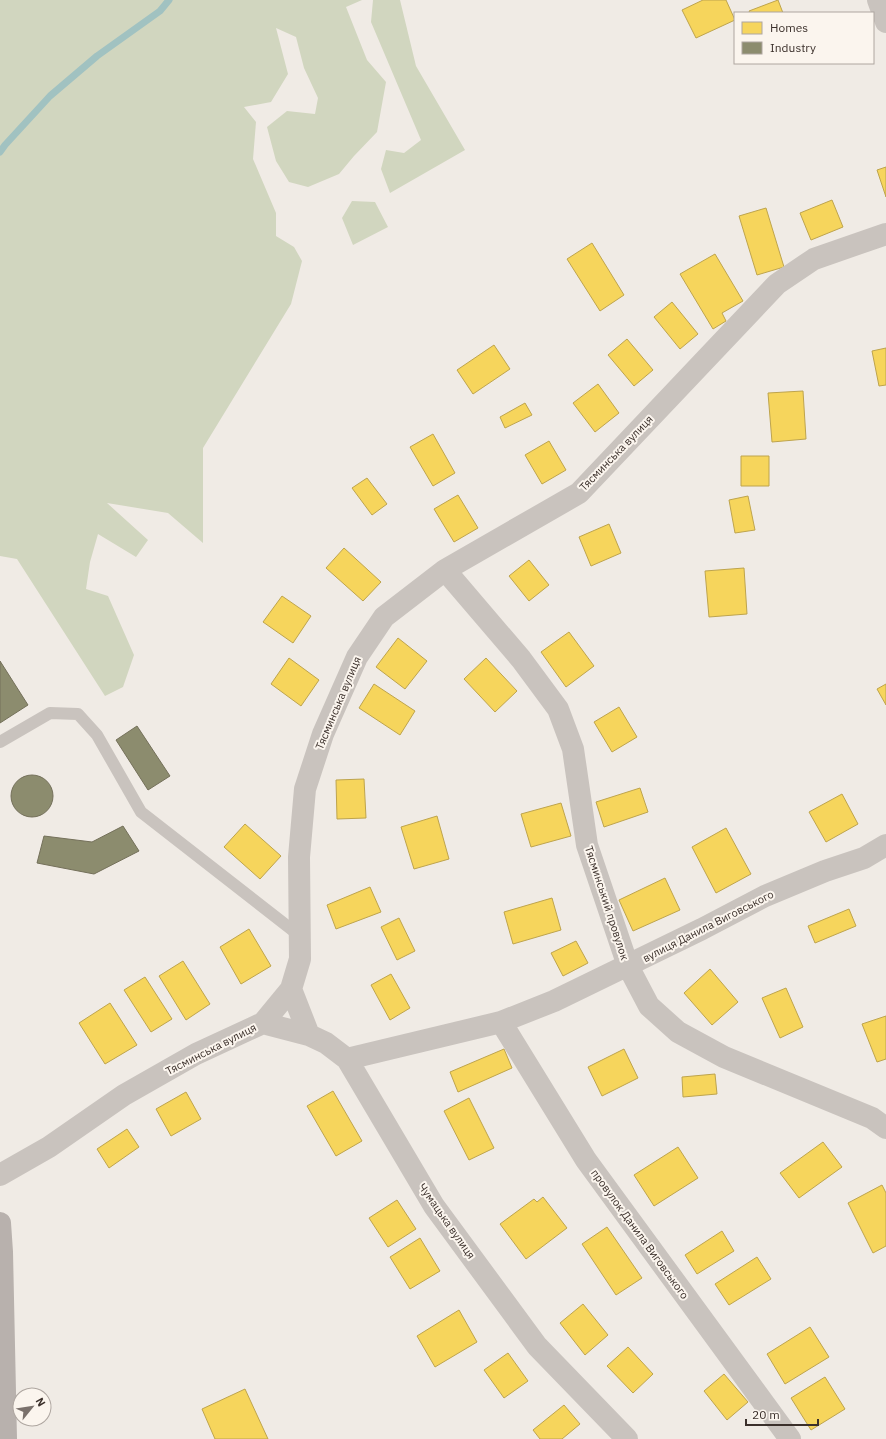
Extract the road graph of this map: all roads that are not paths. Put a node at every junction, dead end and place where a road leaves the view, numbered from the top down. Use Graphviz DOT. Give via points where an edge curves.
graph roads {
  1 [pos="878,0"];
  2 [pos="886,22"];
  3 [pos="886,234"];
  4 [pos="444,570"];
  5 [pos="0,742"];
  6 [pos="886,845"];
  7 [pos="864,858"];
  8 [pos="886,858"];
  9 [pos="300,936"];
  10 [pos="628,966"];
  11 [pos="291,988"];
  12 [pos="263,1022"];
  13 [pos="501,1022"];
  14 [pos="309,1036"];
  15 [pos="347,1059"];
  16 [pos="886,1128"];
  17 [pos="0,1175"];
  18 [pos="0,1223"];
  19 [pos="6,1439"];
  20 [pos="627,1439"];
  21 [pos="790,1439"];
  1 -- 2 [label="street"];
  3 -- 4 [label="street, Тясминська вулиця" via="814,259 777,284 578,493"];
  4 -- 9 [label="street, Тясминська вулиця" via="384,617 357,657 323,734 305,789 298,857"];
  4 -- 10 [label="street, Тясминський провулок" via="521,659 558,709 572,749 587,845"];
  5 -- 9 [label="lane" via="50,713 78,714 97,735 141,812"];
  6 -- 7 [label="street, вулиця Данила Виговського"];
  7 -- 8 [label="street"];
  7 -- 10 [label="street, вулиця Данила Виговського" via="765,896"];
  9 -- 11 [label="street, Тясминська вулиця" via="300,959"];
  10 -- 13 [label="street, вулиця Данила Виговського" via="554,1001"];
  10 -- 16 [label="street, Тясминський провулок" via="649,1006 678,1032 724,1057 872,1118"];
  11 -- 12 [label="street, Тясминська вулиця"];
  11 -- 14 [label="street"];
  12 -- 14 [label="street, Чумацька вулиця"];
  12 -- 17 [label="street, Тясминська вулиця" via="196,1054 124,1095 49,1147"];
  13 -- 15 [label="street, вулиця Данила Виговського"];
  13 -- 21 [label="street, провулок Данила Виговського" via="586,1160"];
  14 -- 15 [label="street, Чумацька вулиця"];
  15 -- 20 [label="street, Чумацька вулиця" via="434,1206 537,1346"];
  18 -- 19 [label="main road"];
}
